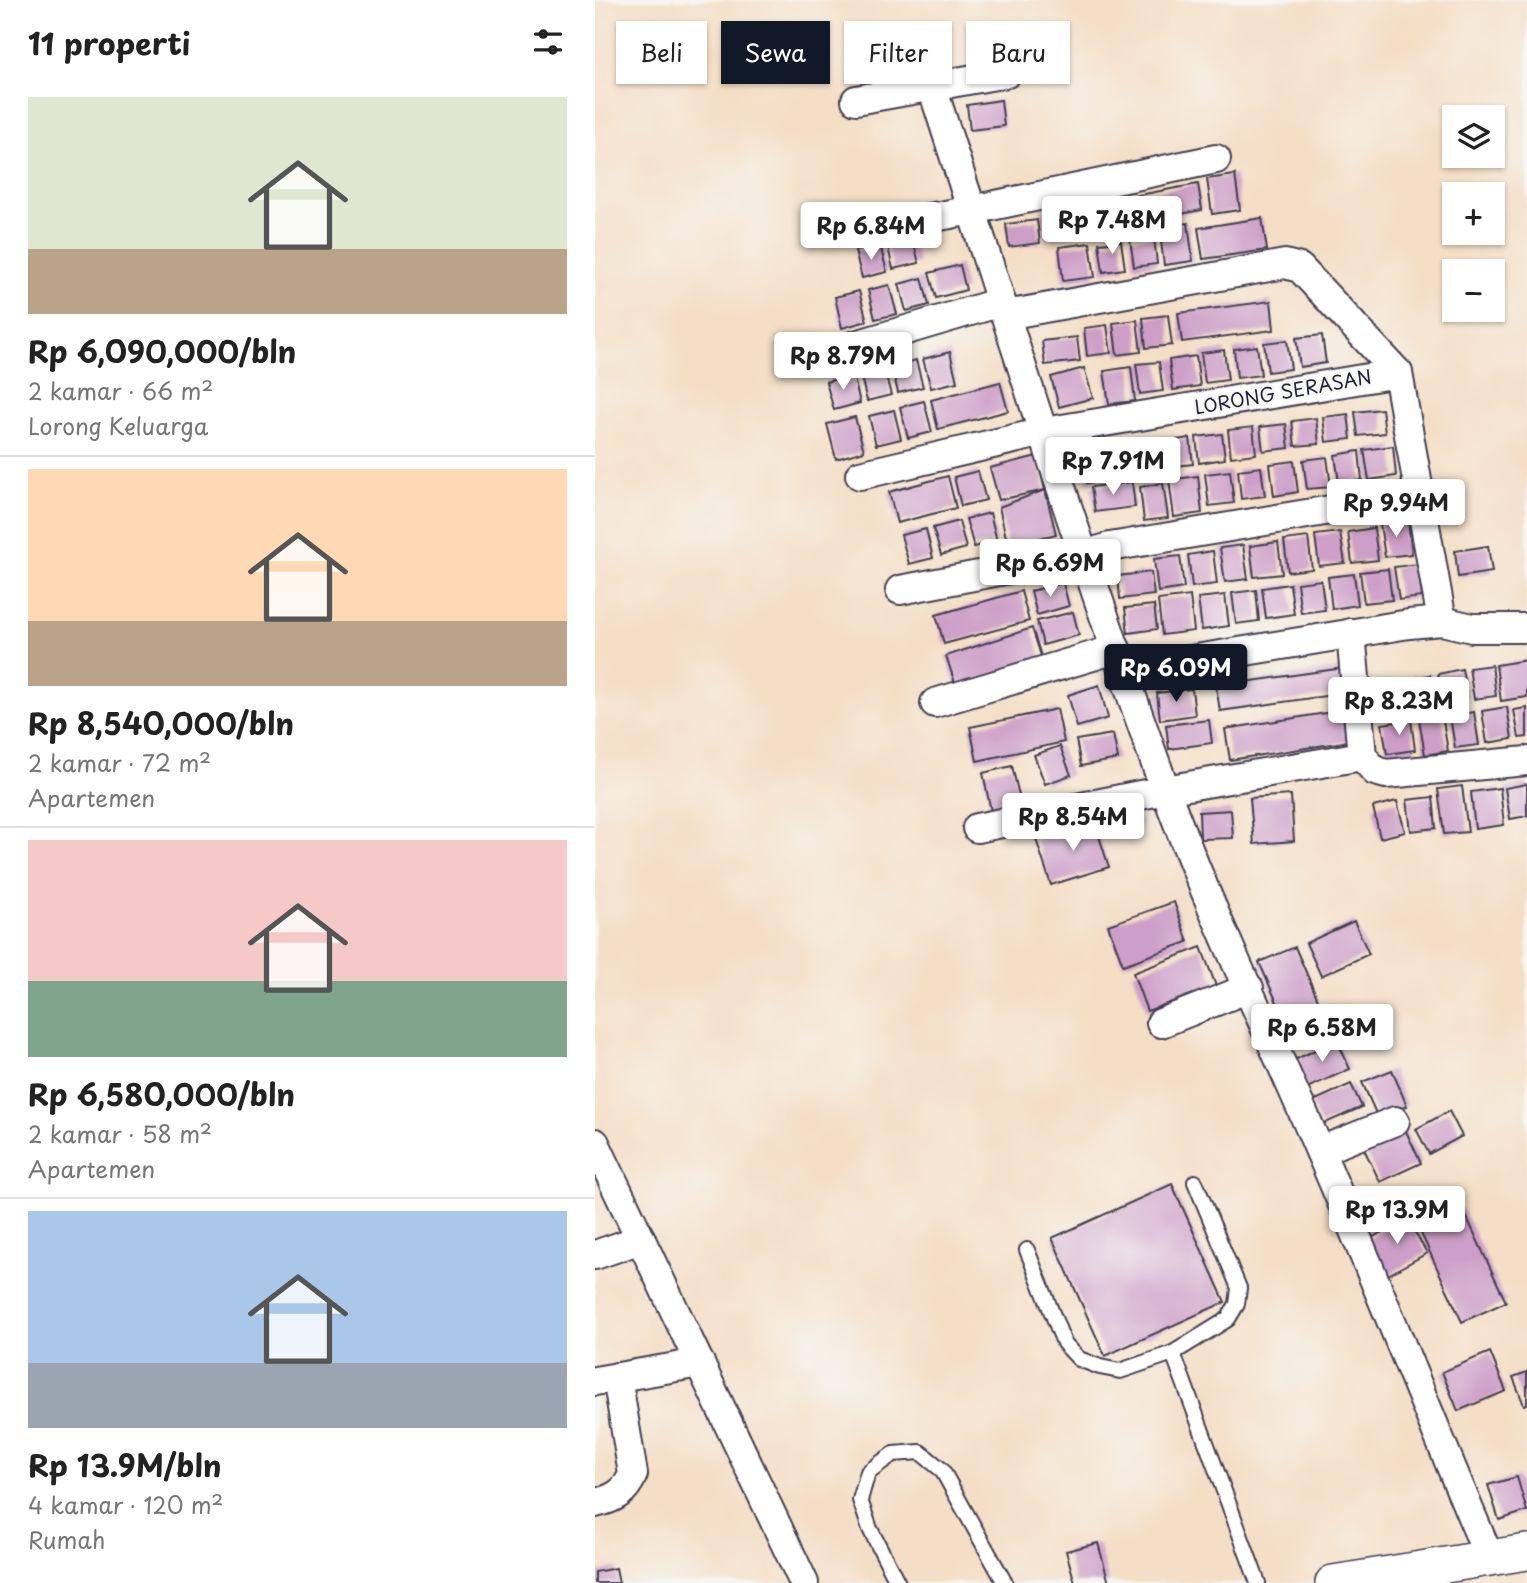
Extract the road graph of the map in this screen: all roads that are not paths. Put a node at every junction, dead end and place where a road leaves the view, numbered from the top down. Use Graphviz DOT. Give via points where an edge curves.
graph roads {
  1 [pos="966,81"];
  2 [pos="932,87"];
  3 [pos="856,100"];
  4 [pos="1216,159"];
  5 [pos="972,210"];
  6 [pos="863,230"];
  7 [pos="1003,308"];
  8 [pos="832,352"];
  9 [pos="1398,373"];
  10 [pos="1044,432"];
  11 [pos="860,475"];
  12 [pos="1420,495"];
  13 [pos="1084,555"];
  14 [pos="900,590"];
  15 [pos="1442,621"];
  16 [pos="1527,628"];
  17 [pos="1351,633"];
  18 [pos="1120,660"];
  19 [pos="935,703"];
  20 [pos="1362,756"];
  21 [pos="1527,761"];
  22 [pos="1165,790"];
  23 [pos="977,828"];
  24 [pos="1248,988"];
  25 [pos="1161,1023"];
  26 [pos="1395,1121"];
  27 [pos="595,1143"];
  28 [pos="1320,1151"];
  29 [pos="1195,1182"];
  30 [pos="641,1239"];
  31 [pos="1027,1250"];
  32 [pos="595,1255"];
  33 [pos="1173,1353"];
  34 [pos="700,1363"];
  35 [pos="606,1379"];
  36 [pos="595,1503"];
  37 [pos="1527,1552"];
  38 [pos="1489,1558"];
  39 [pos="804,1583"];
  40 [pos="898,1583"];
  41 [pos="1005,1583"];
  42 [pos="1258,1583"];
  43 [pos="1333,1583"];
  1 -- 2 [label="street"];
  2 -- 3 [label="street"];
  2 -- 5 [label="street"];
  4 -- 5 [label="street"];
  5 -- 6 [label="street"];
  5 -- 7 [label="street"];
  7 -- 8 [label="street"];
  7 -- 9 [label="street" via="1293,264"];
  7 -- 10 [label="street"];
  9 -- 10 [label="street, LORONG SERASAN"];
  9 -- 12 [label="street"];
  10 -- 11 [label="street, LORONG SERASAN"];
  10 -- 13 [label="street"];
  12 -- 13 [label="street"];
  12 -- 15 [label="street"];
  13 -- 14 [label="street"];
  13 -- 18 [label="street"];
  15 -- 16 [label="street" via="1472,628"];
  15 -- 17 [label="street"];
  17 -- 18 [label="street"];
  17 -- 20 [label="street"];
  18 -- 19 [label="street"];
  18 -- 22 [label="street"];
  20 -- 21 [label="street" via="1375,771 1386,775"];
  20 -- 22 [label="street"];
  22 -- 23 [label="street"];
  22 -- 24 [label="street"];
  24 -- 25 [label="street"];
  24 -- 28 [label="street"];
  26 -- 28 [label="street"];
  27 -- 30 [label="street"];
  28 -- 38 [label="street"];
  29 -- 33 [label="lane" via="1240,1288 1228,1319"];
  30 -- 32 [label="street"];
  30 -- 34 [label="street"];
  31 -- 33 [label="lane" via="1064,1343 1079,1359 1120,1371"];
  33 -- 42 [label="lane"];
  34 -- 35 [label="street"];
  34 -- 39 [label="street"];
  35 -- 36 [label="street" via="633,1474 622,1492"];
  37 -- 38 [label="street"];
  38 -- 43 [label="street"];
  40 -- 41 [label="lane" via="860,1500 868,1472 893,1454 920,1452 942,1470"];
}
